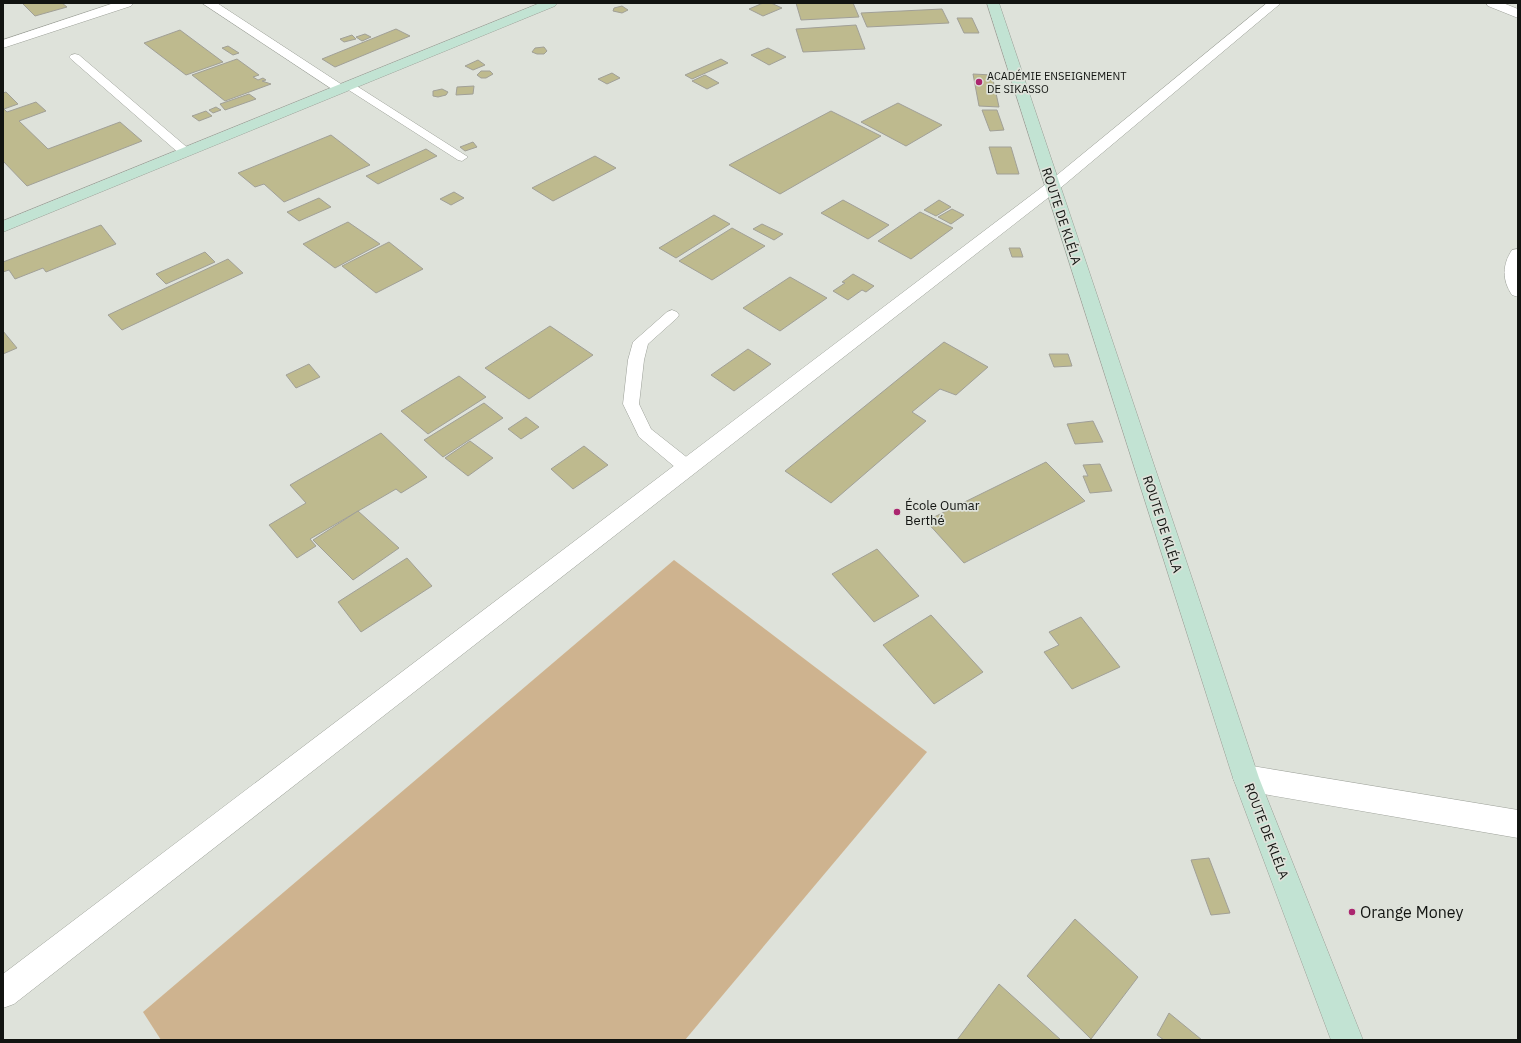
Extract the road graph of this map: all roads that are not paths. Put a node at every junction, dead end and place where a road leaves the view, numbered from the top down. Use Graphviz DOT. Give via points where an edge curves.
graph roads {
  1 [pos="127,3"];
  2 [pos="208,3"];
  3 [pos="551,3"];
  4 [pos="993,3"];
  5 [pos="1275,3"];
  6 [pos="1492,3"];
  7 [pos="1518,14"];
  8 [pos="3,44"];
  9 [pos="75,57"];
  10 [pos="344,87"];
  11 [pos="185,152"];
  12 [pos="462,157"];
  13 [pos="1052,187"];
  14 [pos="3,227"];
  15 [pos="1518,254"];
  16 [pos="1518,291"];
  17 [pos="672,315"];
  18 [pos="688,468"];
  19 [pos="1246,778"];
  20 [pos="1518,824"];
  21 [pos="3,994"];
  22 [pos="1347,1040"];
  1 -- 8 [label="street"];
  2 -- 10 [label="street"];
  3 -- 10 [label="main road"];
  4 -- 13 [label="main road, ROUTE DE KLÉLA"];
  5 -- 13 [label="street"];
  6 -- 7 [label="street"];
  9 -- 11 [label="lane"];
  10 -- 11 [label="main road"];
  10 -- 12 [label="lane"];
  11 -- 14 [label="main road"];
  13 -- 18 [label="street"];
  13 -- 19 [label="main road, ROUTE DE KLÉLA"];
  15 -- 16 [label="street" via="1513,261 1512,277"];
  17 -- 18 [label="lane" via="641,342 636,360 631,404 645,433"];
  18 -- 21 [label="street"];
  19 -- 20 [label="street"];
  19 -- 22 [label="main road, ROUTE DE KLÉLA"];
}
